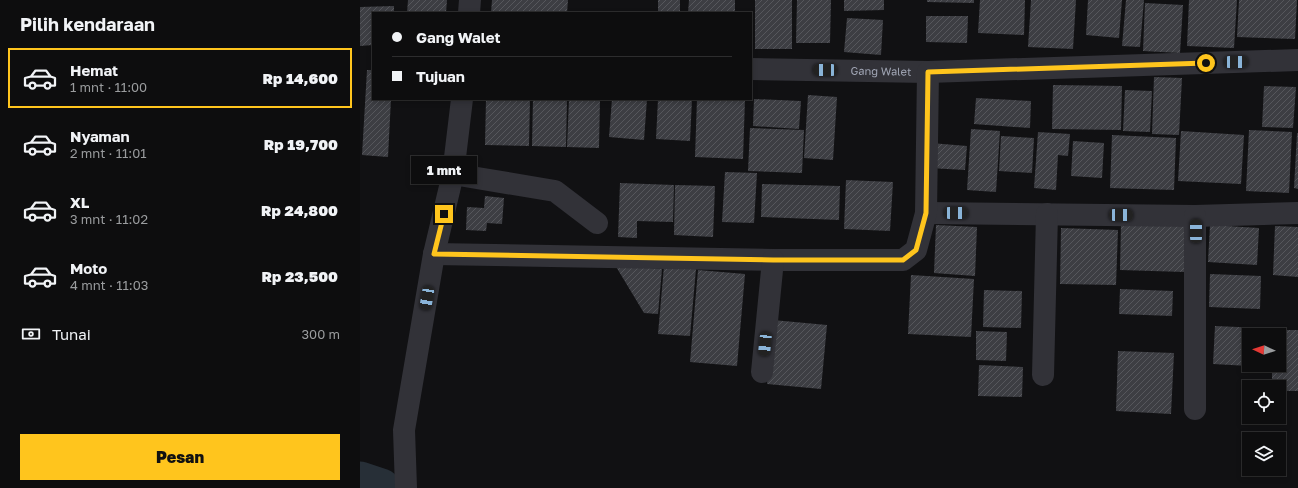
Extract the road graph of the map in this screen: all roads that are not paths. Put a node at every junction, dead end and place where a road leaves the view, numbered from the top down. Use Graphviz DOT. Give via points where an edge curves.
graph roads {
  1 [pos="470,0"];
  2 [pos="469,12"];
  3 [pos="1298,60"];
  4 [pos="752,69"];
  5 [pos="928,72"];
  6 [pos="462,100"];
  7 [pos="454,174"];
  8 [pos="926,213"];
  9 [pos="1298,213"];
  10 [pos="1047,214"];
  11 [pos="1196,216"];
  12 [pos="597,223"];
  13 [pos="434,254"];
  14 [pos="773,260"];
  15 [pos="762,372"];
  16 [pos="1043,375"];
  17 [pos="1195,409"];
  18 [pos="406,488"];
  1 -- 2 [label="street"];
  3 -- 5 [label="street, Gang Walet"];
  4 -- 5 [label="street, Gang Walet"];
  5 -- 8 [label="street"];
  6 -- 7 [label="street"];
  7 -- 12 [label="street" via="555,191 565,196"];
  7 -- 13 [label="street"];
  8 -- 10 [label="street"];
  8 -- 14 [label="street" via="916,250 903,260"];
  9 -- 11 [label="street"];
  10 -- 11 [label="street"];
  10 -- 16 [label="street"];
  11 -- 17 [label="street"];
  13 -- 14 [label="street"];
  13 -- 18 [label="street" via="404,430"];
  14 -- 15 [label="street"];
}
